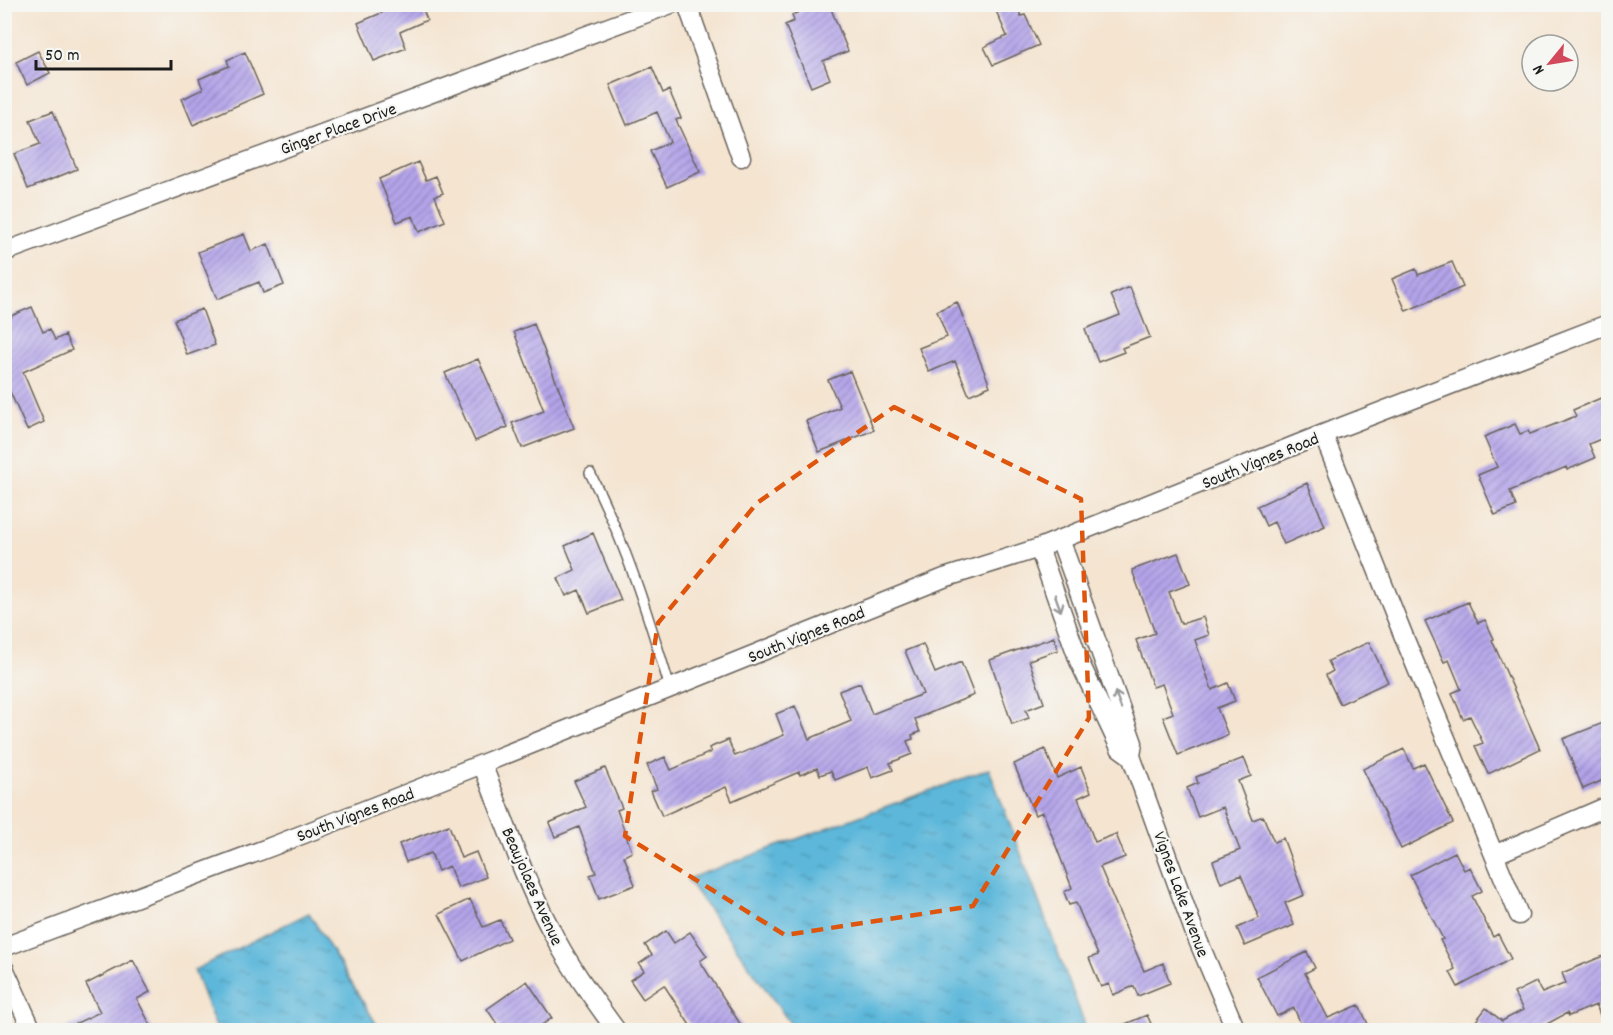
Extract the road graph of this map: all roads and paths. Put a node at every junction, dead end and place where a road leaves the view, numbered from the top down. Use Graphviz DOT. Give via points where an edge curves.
graph roads {
  1 [pos="671,4"];
  2 [pos="687,4"];
  3 [pos="741,157"];
  4 [pos="4,252"];
  5 [pos="1608,324"];
  6 [pos="1323,434"];
  7 [pos="590,473"];
  8 [pos="1060,539"];
  9 [pos="1039,548"];
  10 [pos="670,688"];
  11 [pos="1131,756"];
  12 [pos="482,764"];
  13 [pos="1608,806"];
  14 [pos="1494,855"];
  15 [pos="1519,915"];
  16 [pos="4,947"];
  17 [pos="4,968"];
  18 [pos="32,1030"];
  19 [pos="616,1030"];
  20 [pos="1236,1030"];
  1 -- 4 [label="street, Ginger Place Drive"];
  2 -- 3 [label="street"];
  5 -- 6 [label="street, South Vignes Road"];
  6 -- 8 [label="street, South Vignes Road"];
  6 -- 14 [label="street"];
  7 -- 10 [label="lane" via="631,568"];
  8 -- 9 [label="street, South Vignes Road"];
  11 -- 8 [label="street, Vignes Lake Avenue, one-way" via="1133,744"];
  9 -- 10 [label="street, South Vignes Road" via="944,578"];
  9 -- 11 [label="street, Vignes Lake Avenue, one-way" via="1079,662 1120,748"];
  10 -- 12 [label="street, South Vignes Road"];
  11 -- 20 [label="street, Vignes Lake Avenue" via="1194,931"];
  12 -- 16 [label="street, South Vignes Road"];
  12 -- 19 [label="street, Beaujolaes Avenue" via="549,927"];
  13 -- 14 [label="street"];
  14 -- 15 [label="street"];
  17 -- 18 [label="street"];
}
